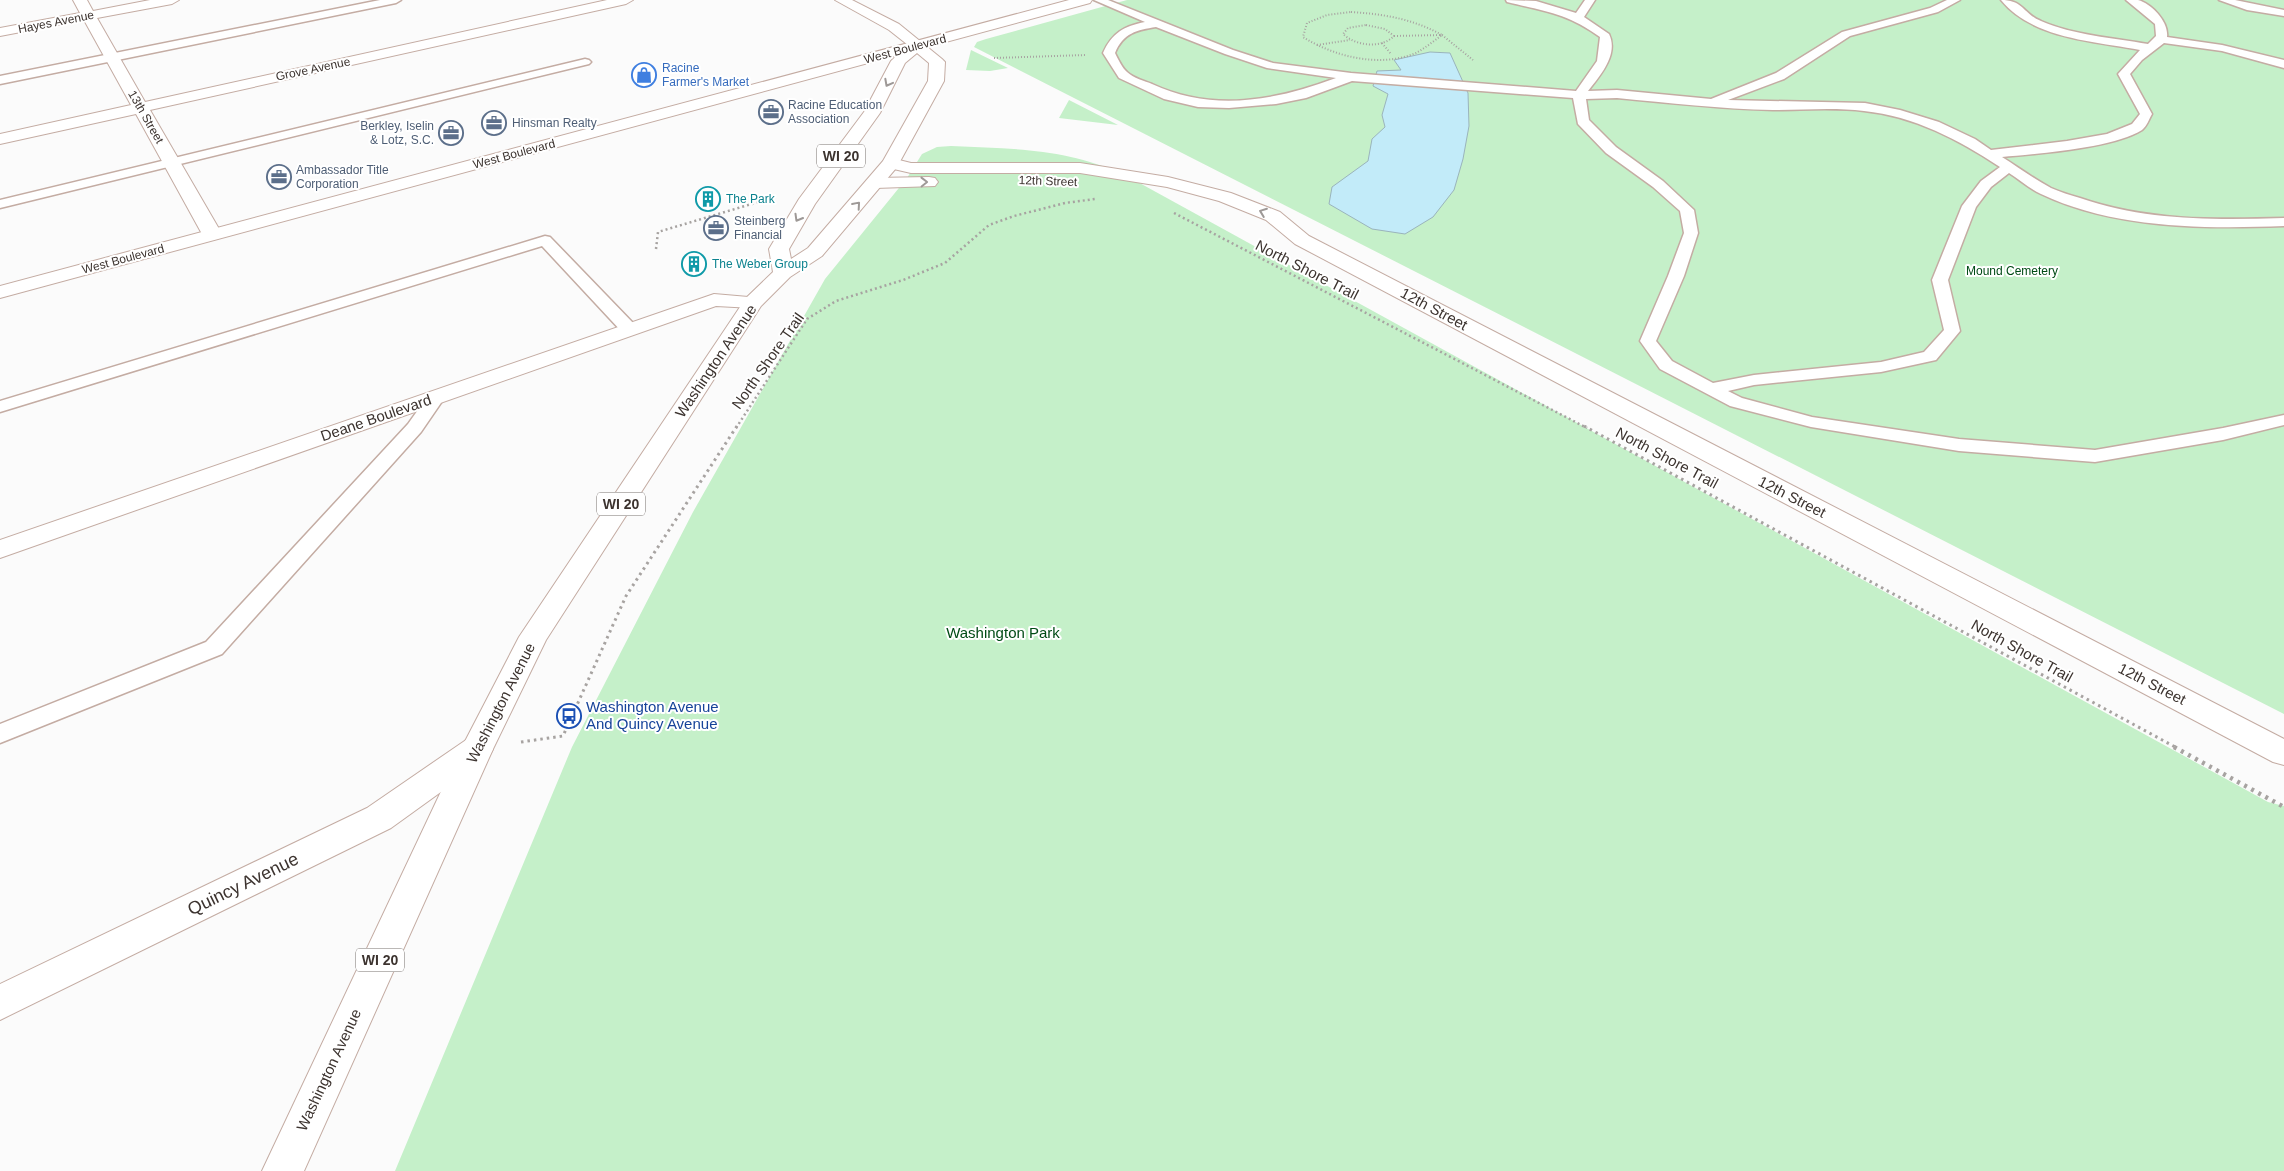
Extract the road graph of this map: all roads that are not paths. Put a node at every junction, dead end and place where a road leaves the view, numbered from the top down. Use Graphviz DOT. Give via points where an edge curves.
graph roads {
  1 [pos="80,0"];
  2 [pos="172,0"];
  3 [pos="396,0"];
  4 [pos="626,0"];
  5 [pos="842,0"];
  6 [pos="1085,0"];
  7 [pos="1099,0"];
  8 [pos="1511,0"];
  9 [pos="1590,0"];
  10 [pos="1955,0"];
  11 [pos="2006,0"];
  12 [pos="2131,0"];
  13 [pos="2224,0"];
  14 [pos="2284,13"];
  15 [pos="88,16"];
  16 [pos="1578,18"];
  17 [pos="1159,23"];
  18 [pos="0,32"];
  19 [pos="2160,39"];
  20 [pos="917,45"];
  21 [pos="2149,48"];
  22 [pos="112,57"];
  23 [pos="585,62"];
  24 [pos="2284,64"];
  25 [pos="1351,77"];
  26 [pos="0,80"];
  27 [pos="1579,95"];
  28 [pos="1710,103"];
  29 [pos="141,108"];
  30 [pos="872,113"];
  31 [pos="0,139"];
  32 [pos="1991,154"];
  33 [pos="172,162"];
  34 [pos="891,163"];
  35 [pos="2008,168"];
  36 [pos="866,171"];
  37 [pos="0,204"];
  38 [pos="2284,222"];
  39 [pos="212,234"];
  40 [pos="1302,240"];
  41 [pos="783,273"];
  42 [pos="0,292"];
  43 [pos="753,302"];
  44 [pos="629,329"];
  45 [pos="1710,389"];
  46 [pos="436,397"];
  47 [pos="0,407"];
  48 [pos="2284,420"];
  49 [pos="0,549"];
  50 [pos="0,734"];
  51 [pos="477,748"];
  52 [pos="2284,753"];
  53 [pos="0,1003"];
  54 [pos="283,1171"];
  1 -- 15 [label="street, 13th Street"];
  2 -- 15 [label="street, Hayes Avenue"];
  3 -- 22 [label="lane"];
  4 -- 29 [label="street, Grove Avenue"];
  5 -- 20 [label="street, Washington Avenue / WI 20" via="894,27"];
  6 -- 20 [label="street, West Boulevard"];
  7 -- 17 [label="lane"];
  8 -- 16 [label="lane" via="1548,7"];
  9 -- 16 [label="lane"];
  10 -- 28 [label="lane" via="1934,10 1846,34 1780,76"];
  11 -- 21 [label="lane" via="2043,26 2087,38"];
  12 -- 19 [label="lane" via="2161,24"];
  13 -- 14 [label="lane"];
  15 -- 18 [label="street, Hayes Avenue"];
  15 -- 22 [label="street, 13th Street"];
  16 -- 27 [label="lane" via="1605,36 1608,49 1602,66"];
  17 -- 25 [label="lane" via="1271,66"];
  17 -- 25 [label="lane" via="1128,29 1113,40 1109,53 1124,75 1168,96 1229,104 1276,100 1302,95"];
  19 -- 21 [label="lane" via="2158,44"];
  19 -- 24 [label="lane" via="2222,48"];
  20 -- 30 [label="street, WI 20, one-way" via="899,61"];
  20 -- 34 [label="street, Washington Avenue / WI 20" via="937,62 936,81"];
  20 -- 39 [label="street, West Boulevard"];
  21 -- 32 [label="lane" via="2132,61 2124,74 2146,114 2138,127 2115,136"];
  22 -- 26 [label="lane"];
  22 -- 29 [label="street, 13th Street"];
  23 -- 33 [label="lane"];
  25 -- 27 [label="lane"];
  27 -- 28 [label="lane" via="1616,94"];
  27 -- 45 [label="lane" via="1584,121 1611,150 1687,210 1691,233 1648,341 1666,365"];
  28 -- 32 [label="lane" via="1827,105 1888,111 1934,125"];
  29 -- 31 [label="street, Grove Avenue"];
  29 -- 33 [label="street, 13th Street"];
  30 -- 36 [label="street"];
  30 -- 41 [label="street, WI 20, one-way" via="806,203 779,249"];
  32 -- 35 [label="lane"];
  33 -- 37 [label="lane"];
  33 -- 39 [label="street, 13th Street"];
  34 -- 36 [label="street, Washington Avenue / WI 20"];
  40 -- 34 [label="street, 12th Street, one-way" via="1273,216 1225,197 1168,182 1080,168 911,168"];
  35 -- 38 [label="lane" via="2046,191 2134,217 2218,224"];
  35 -- 45 [label="lane" via="1986,184 1969,206 1940,280 1952,331 1930,356 1880,367 1754,380"];
  36 -- 40 [label="street, 12th Street, one-way" via="1078,181 1138,188 1210,207 1249,225"];
  41 -- 36 [label="street, Washington Avenue / WI 20, one-way" via="815,252"];
  39 -- 42 [label="street, West Boulevard"];
  40 -- 52 [label="street, 12th Street"];
  41 -- 43 [label="street, Washington Avenue / WI 20"];
  43 -- 44 [label="street, Deane Boulevard" via="714,300"];
  43 -- 51 [label="street, Washington Avenue / WI 20" via="534,637"];
  44 -- 46 [label="street, Deane Boulevard"];
  44 -- 47 [label="lane" via="545,240"];
  45 -- 48 [label="lane" via="1736,402 1810,422 1959,445 2096,456"];
  46 -- 49 [label="street, Deane Boulevard"];
  46 -- 50 [label="lane" via="415,428 214,648"];
  51 -- 53 [label="street, Quincy Avenue" via="378,818"];
  51 -- 54 [label="street, Washington Avenue / WI 20"];
}
